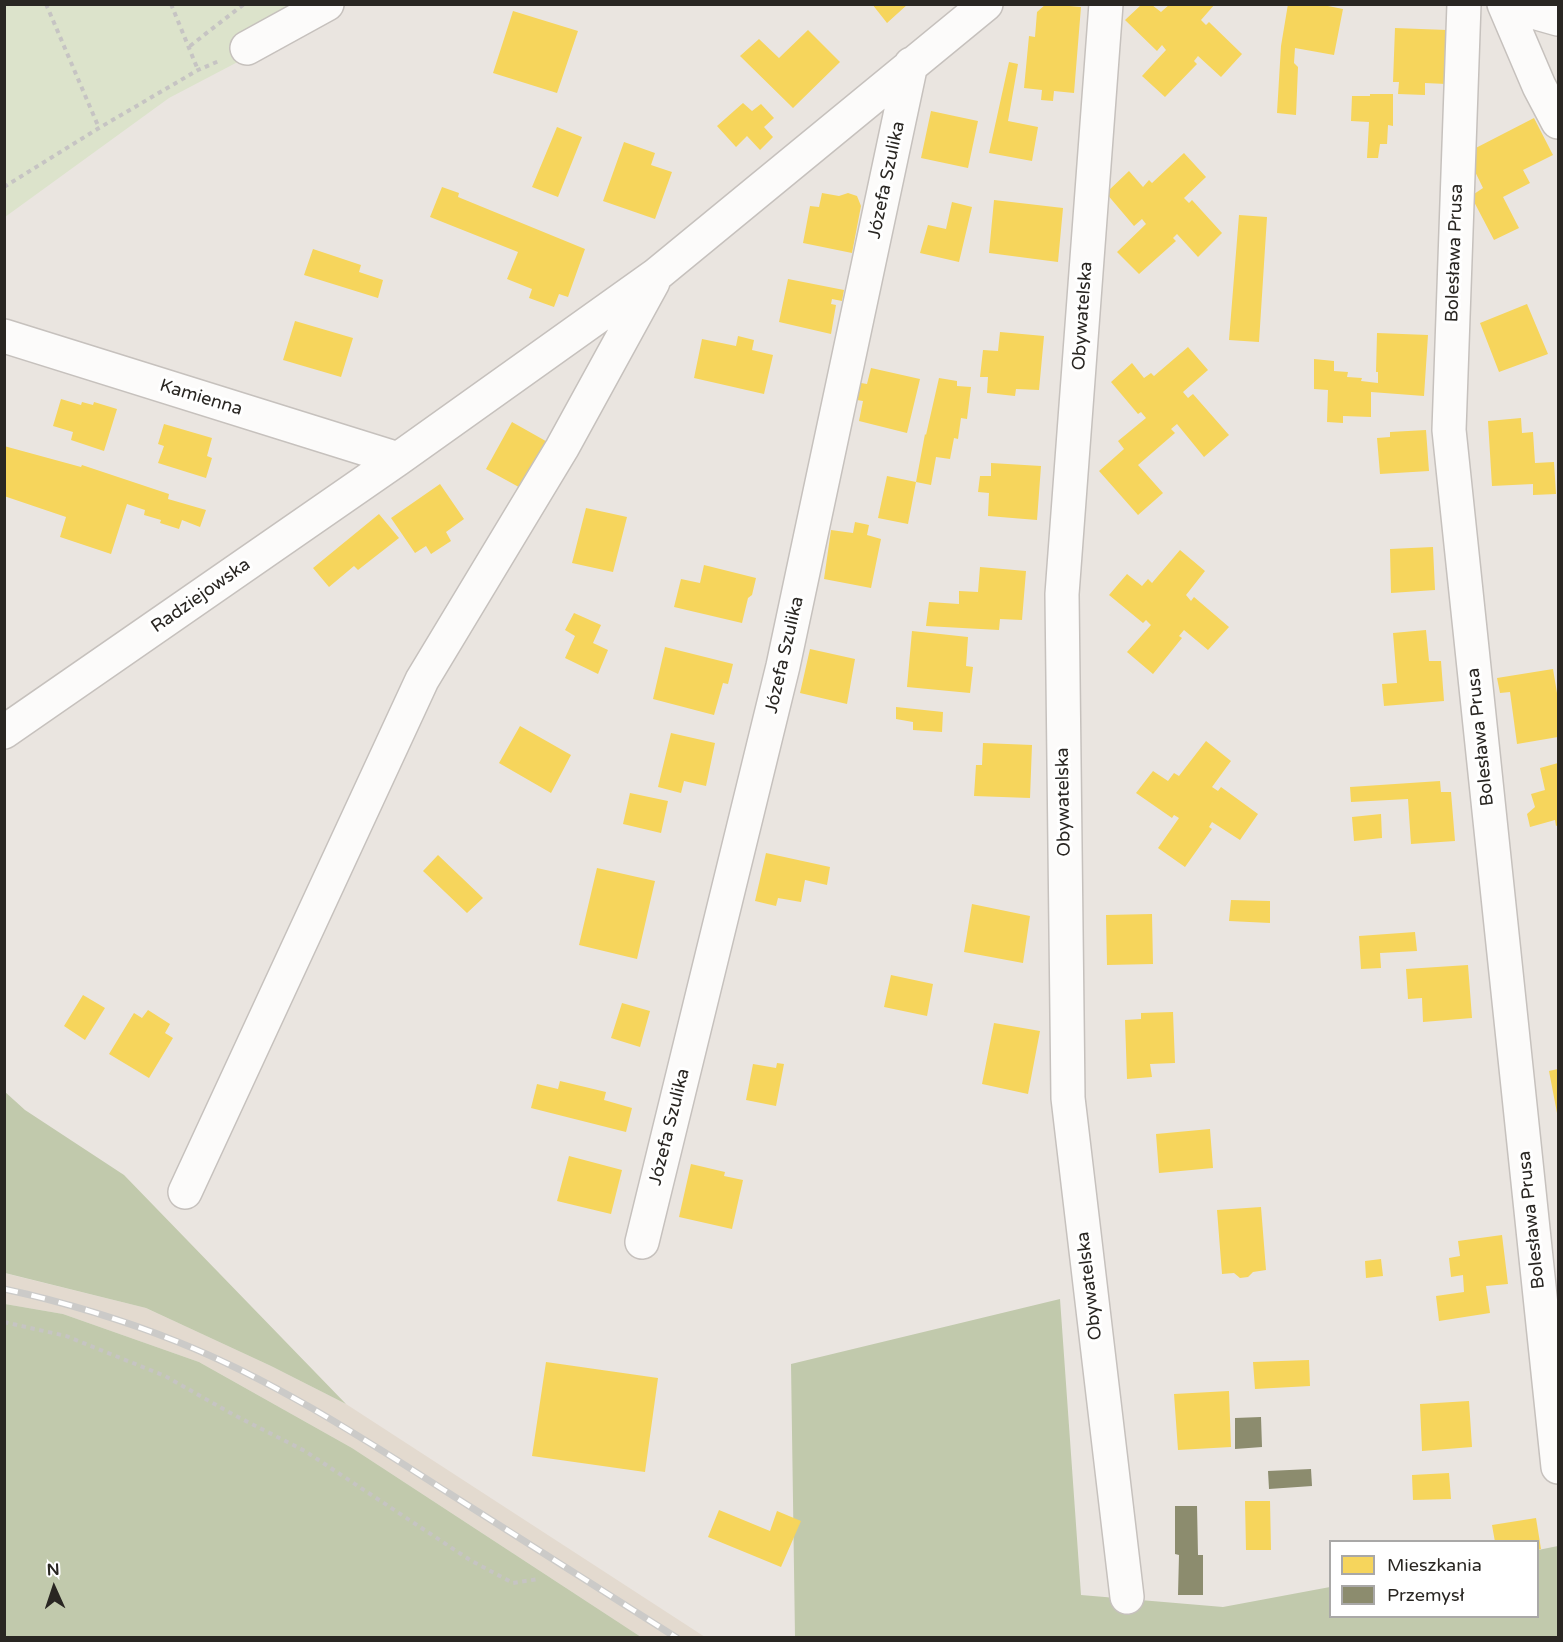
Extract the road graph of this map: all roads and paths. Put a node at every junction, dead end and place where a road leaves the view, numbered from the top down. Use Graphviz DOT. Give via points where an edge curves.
graph roads {
  1 [pos="46,4"];
  2 [pos="171,4"];
  3 [pos="244,4"];
  4 [pos="327,4"];
  5 [pos="986,4"];
  6 [pos="1106,4"];
  7 [pos="1464,4"];
  8 [pos="1505,4"];
  9 [pos="1558,19"];
  10 [pos="190,46"];
  11 [pos="247,48"];
  12 [pos="911,64"];
  13 [pos="198,70"];
  14 [pos="1558,122"];
  15 [pos="99,128"];
  16 [pos="4,186"];
  17 [pos="656,276"];
  18 [pos="4,336"];
  19 [pos="398,459"];
  20 [pos="4,732"];
  21 [pos="185,1192"];
  22 [pos="642,1242"];
  23 [pos="4,1322"];
  24 [pos="1558,1467"];
  25 [pos="538,1579"];
  26 [pos="1127,1597"];
  1 -- 15 [label="path"];
  2 -- 10 [label="path"];
  3 -- 10 [label="path"];
  4 -- 11 [label="street"];
  5 -- 12 [label="street"];
  6 -- 26 [label="street, Obywatelska" via="1062,594 1068,1098"];
  7 -- 24 [label="street, Bolesława Prusa" via="1449,430"];
  8 -- 9 [label="street"];
  8 -- 14 [label="street"];
  10 -- 13 [label="path"];
  11 -- 13 [label="path"];
  12 -- 17 [label="street"];
  12 -- 22 [label="street, Józefa Szulika" via="783,666"];
  13 -- 15 [label="path"];
  15 -- 16 [label="path"];
  17 -- 19 [label="street"];
  17 -- 21 [label="street" via="562,448 422,680"];
  18 -- 19 [label="street, Kamienna"];
  19 -- 20 [label="street, Radziejowska"];
  23 -- 25 [label="path" via="66,1336 165,1376 305,1451 513,1583"];
}
